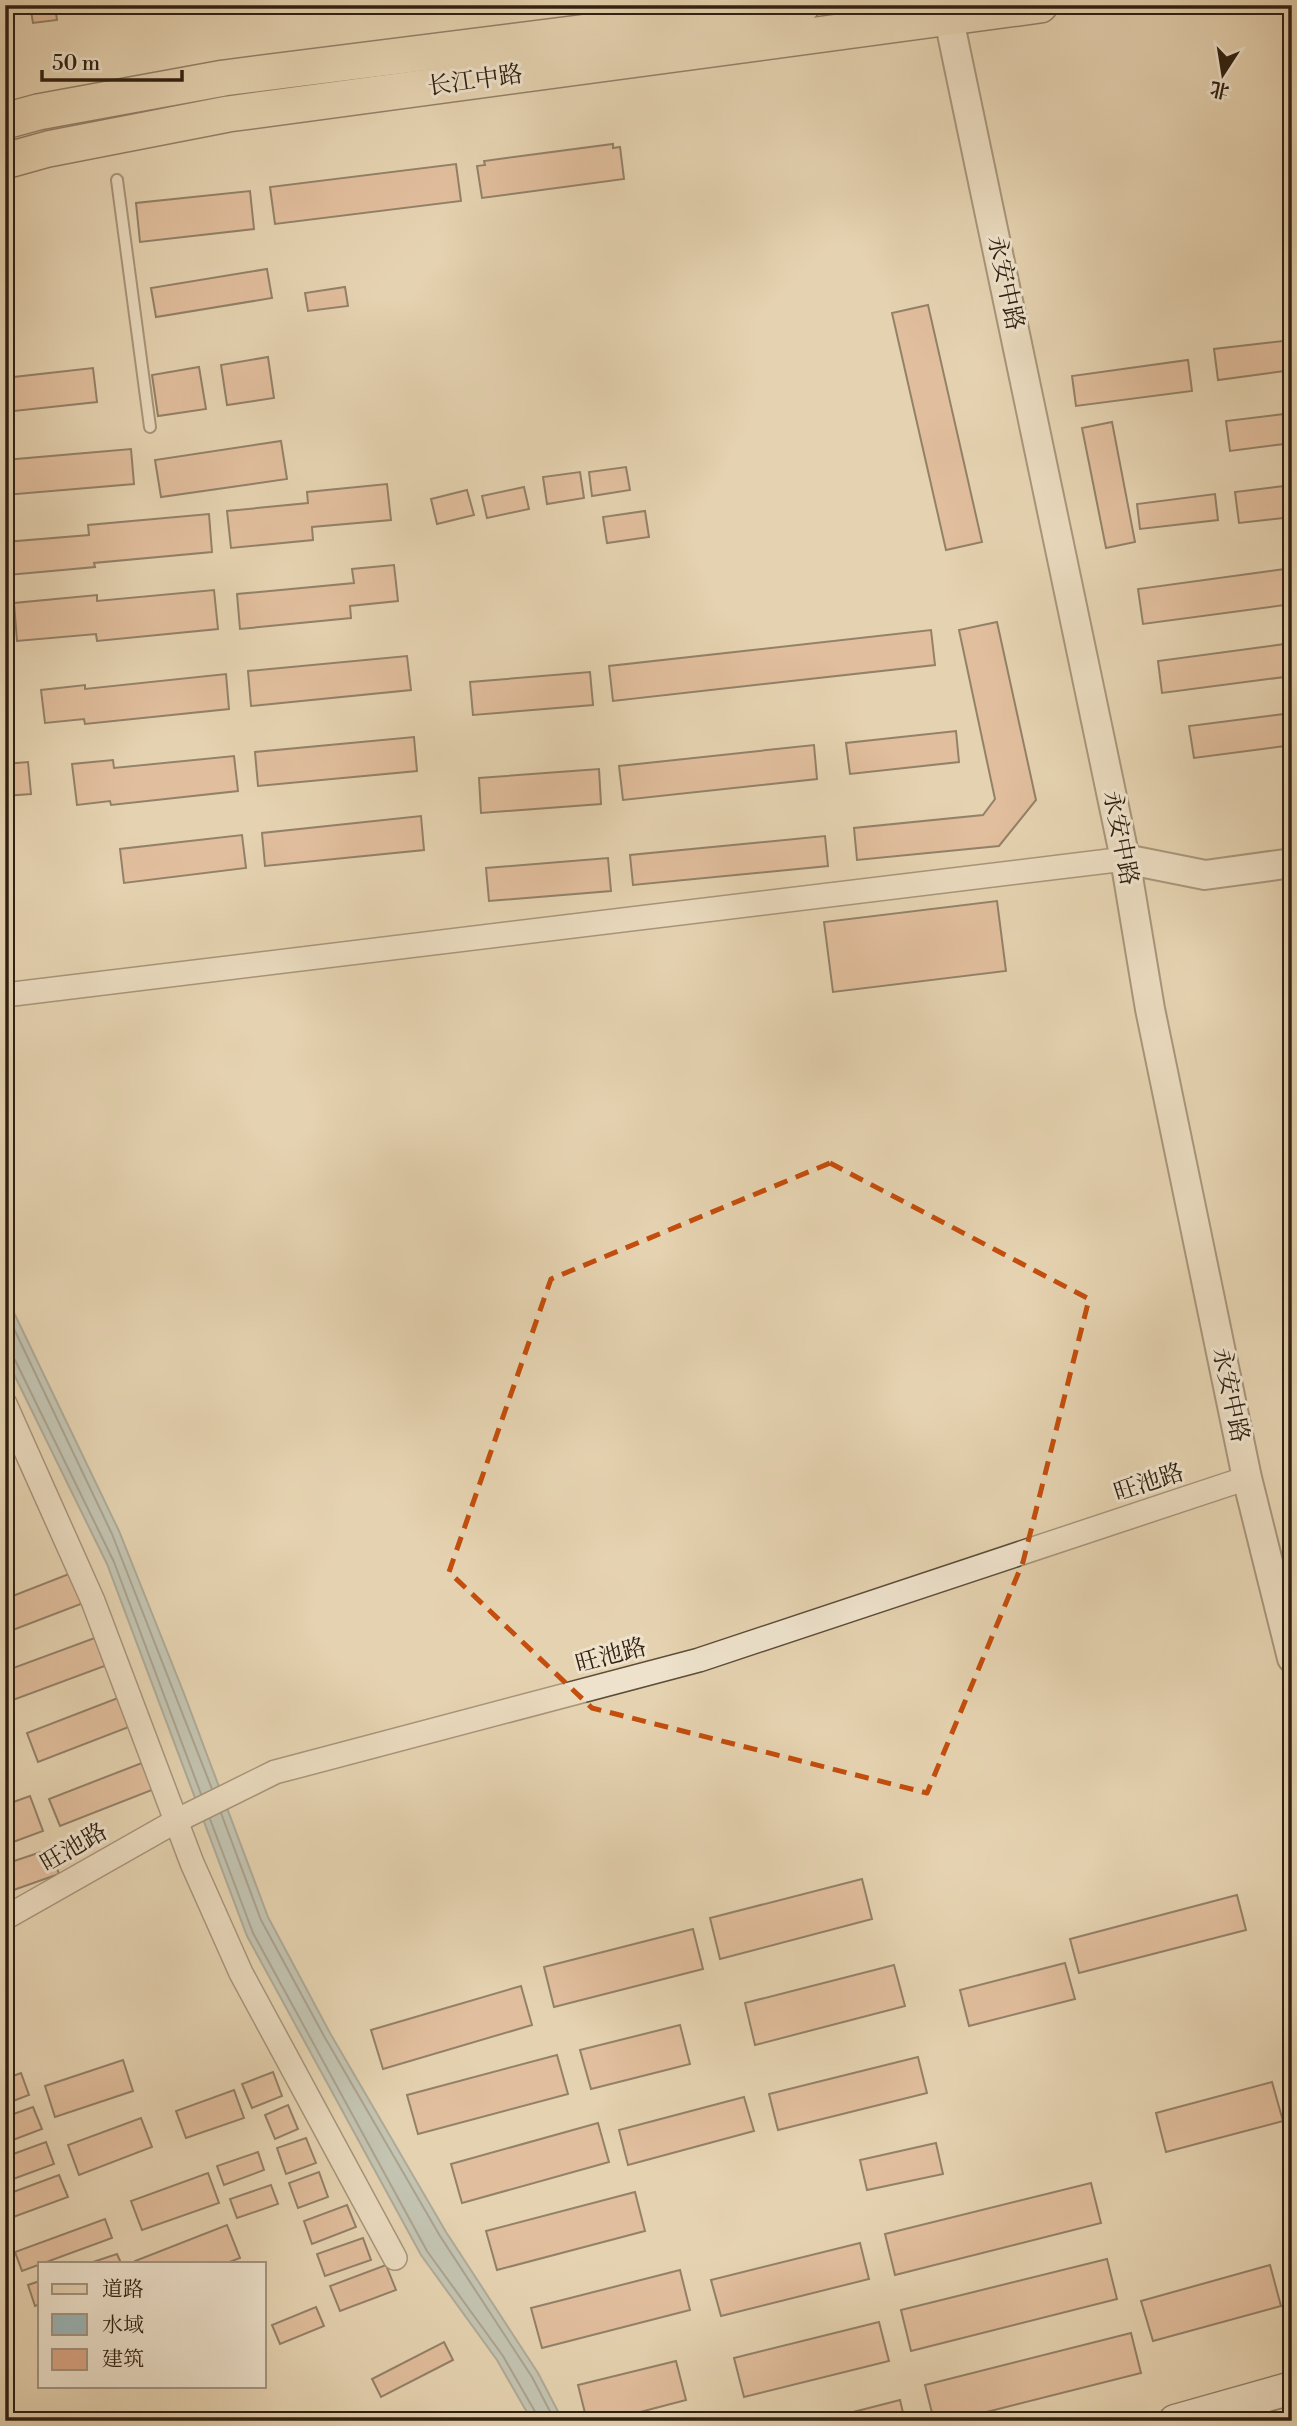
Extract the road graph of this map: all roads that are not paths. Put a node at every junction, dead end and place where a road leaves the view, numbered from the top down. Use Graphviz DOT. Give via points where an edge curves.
graph roads {
  1 [pos="802,5"];
  2 [pos="1040,5"];
  3 [pos="947,12"];
  4 [pos="5,121"];
  5 [pos="5,161"];
  6 [pos="117,180"];
  7 [pos="150,427"];
  8 [pos="1125,859"];
  9 [pos="1292,863"];
  10 [pos="5,995"];
  11 [pos="8,1415"];
  12 [pos="1247,1478"];
  13 [pos="1292,1658"];
  14 [pos="176,1821"];
  15 [pos="5,1918"];
  16 [pos="395,2258"];
  17 [pos="1292,2388"];
  18 [pos="1175,2421"];
  1 -- 4 [label="main road, 长江中路" via="224,78"];
  2 -- 3 [label="main road, 长江中路"];
  3 -- 5 [label="main road, 长江中路" via="228,114"];
  3 -- 8 [label="street, 永安中路"];
  6 -- 7 [label="lane"];
  8 -- 9 [label="street" via="1205,874"];
  8 -- 10 [label="street"];
  8 -- 12 [label="street, 永安中路" via="1150,1009"];
  11 -- 14 [label="street" via="93,1601"];
  12 -- 13 [label="street, 永安中路"];
  12 -- 14 [label="street, 旺池路" via="699,1660 275,1772"];
  14 -- 15 [label="street, 旺池路"];
  14 -- 16 [label="street" via="242,1973"];
  17 -- 18 [label="main road"];
}
